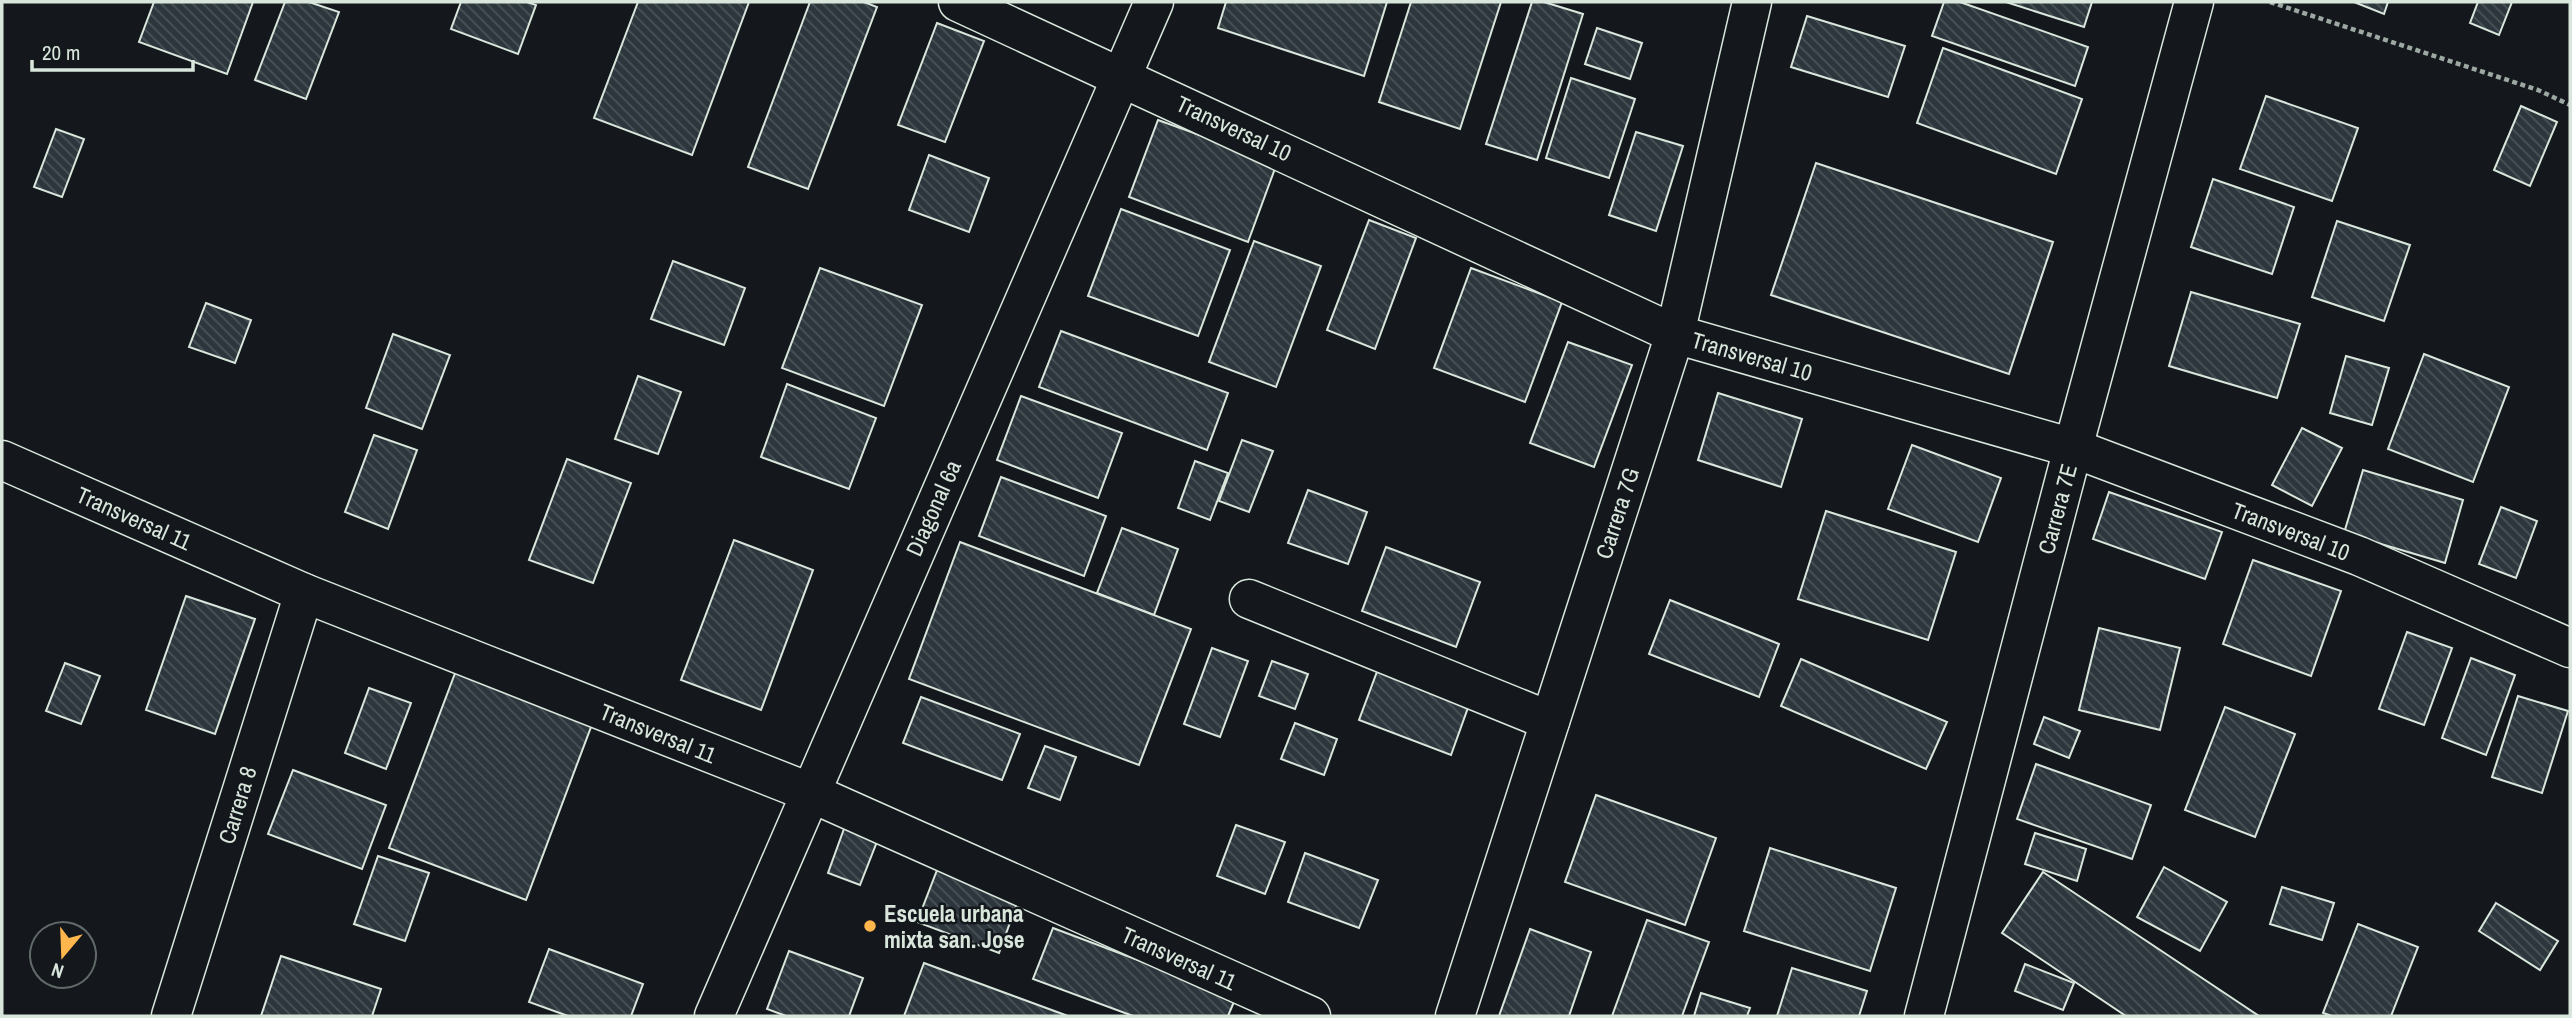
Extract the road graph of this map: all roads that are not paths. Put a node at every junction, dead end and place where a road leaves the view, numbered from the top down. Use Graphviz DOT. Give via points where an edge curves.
graph roads {
  1 [pos="958,2"];
  2 [pos="1153,2"];
  3 [pos="1752,2"];
  4 [pos="2194,2"];
  5 [pos="1121,76"];
  6 [pos="1675,334"];
  7 [pos="2073,448"];
  8 [pos="2,460"];
  9 [pos="304,593"];
  10 [pos="1249,599"];
  11 [pos="2570,648"];
  12 [pos="1550,721"];
  13 [pos="809,792"];
  14 [pos="170,1016"];
  15 [pos="714,1016"];
  16 [pos="1311,1016"];
  17 [pos="1455,1016"];
  18 [pos="1924,1016"];
  1 -- 5 [label="street, Transversal 10"];
  2 -- 5 [label="street, Diagonal 6a"];
  3 -- 6 [label="street, Carrera 7G"];
  4 -- 7 [label="street, Carrera 7E"];
  5 -- 6 [label="street, Transversal 10"];
  5 -- 13 [label="street, Diagonal 6a"];
  6 -- 7 [label="street, Transversal 10"];
  6 -- 12 [label="street, Carrera 7G"];
  7 -- 11 [label="street, Transversal 10" via="2359,556"];
  7 -- 18 [label="street, Carrera 7E"];
  8 -- 9 [label="street, Transversal 11"];
  9 -- 13 [label="street, Transversal 11"];
  9 -- 14 [label="street, Carrera 8"];
  10 -- 12 [label="street"];
  12 -- 17 [label="street, Carrera 7G"];
  13 -- 15 [label="street, Diagonal 6a"];
  13 -- 16 [label="street, Transversal 11"];
}
